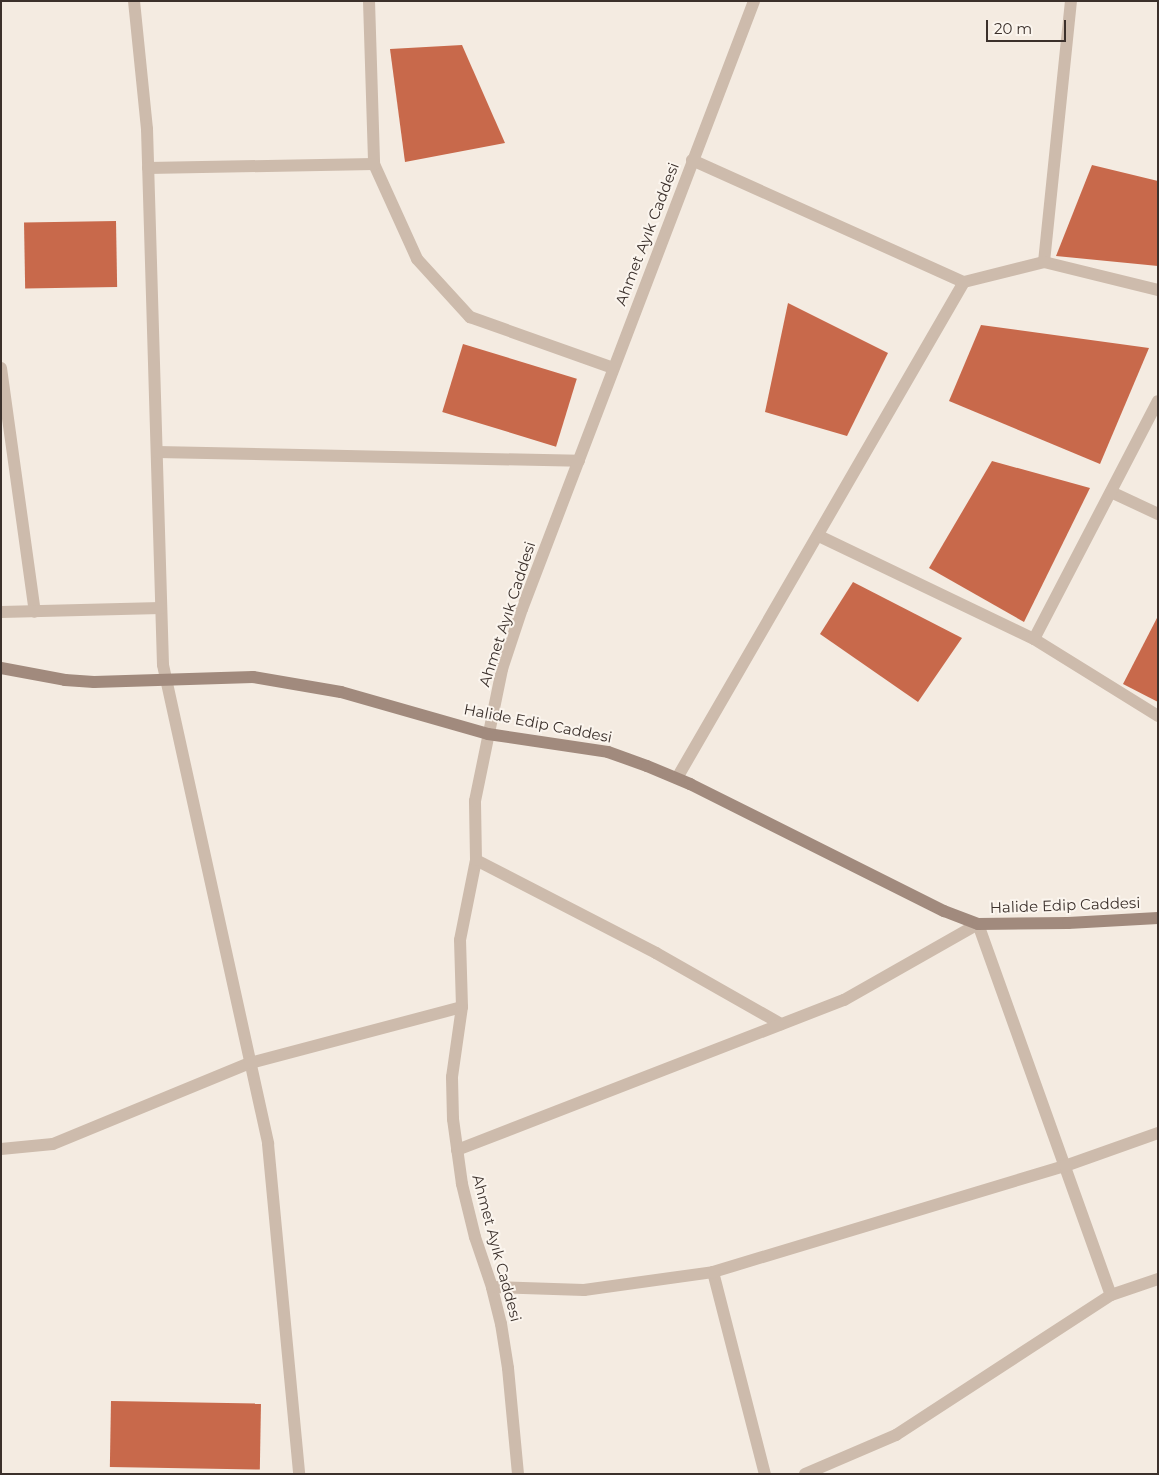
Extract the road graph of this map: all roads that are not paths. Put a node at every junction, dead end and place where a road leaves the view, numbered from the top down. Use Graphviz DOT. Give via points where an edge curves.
graph roads {
  1 [pos="134,1"];
  2 [pos="369,1"];
  3 [pos="754,1"];
  4 [pos="1072,1"];
  5 [pos="692,160"];
  6 [pos="374,164"];
  7 [pos="148,168"];
  8 [pos="1044,262"];
  9 [pos="964,282"];
  10 [pos="1158,290"];
  11 [pos="1,368"];
  12 [pos="613,368"];
  13 [pos="1158,401"];
  14 [pos="157,452"];
  15 [pos="579,461"];
  16 [pos="1111,492"];
  17 [pos="1158,514"];
  18 [pos="819,536"];
  19 [pos="161,608"];
  20 [pos="1,612"];
  21 [pos="35,612"];
  22 [pos="1034,639"];
  23 [pos="1,668"];
  24 [pos="166,680"];
  25 [pos="1158,716"];
  26 [pos="488,734"];
  27 [pos="677,778"];
  28 [pos="476,860"];
  29 [pos="1158,918"];
  30 [pos="978,924"];
  31 [pos="462,1007"];
  32 [pos="781,1024"];
  33 [pos="250,1063"];
  34 [pos="1158,1133"];
  35 [pos="1,1150"];
  36 [pos="457,1150"];
  37 [pos="1065,1166"];
  38 [pos="713,1272"];
  39 [pos="1158,1279"];
  40 [pos="492,1287"];
  41 [pos="1111,1295"];
  42 [pos="299,1474"];
  43 [pos="518,1474"];
  44 [pos="765,1474"];
  45 [pos="805,1474"];
  1 -- 7 [label="street"];
  2 -- 6 [label="street"];
  3 -- 5 [label="street, Ahmet Ayık Caddesi"];
  4 -- 8 [label="street"];
  5 -- 9 [label="street"];
  5 -- 12 [label="street, Ahmet Ayık Caddesi"];
  6 -- 7 [label="street"];
  6 -- 12 [label="street" via="417,259 470,317"];
  7 -- 14 [label="street"];
  8 -- 9 [label="street"];
  8 -- 10 [label="street"];
  9 -- 18 [label="street"];
  11 -- 21 [label="street"];
  12 -- 15 [label="street, Ahmet Ayık Caddesi"];
  13 -- 16 [label="street"];
  14 -- 15 [label="street"];
  14 -- 19 [label="street"];
  15 -- 26 [label="street, Ahmet Ayık Caddesi" via="505,660"];
  16 -- 17 [label="street"];
  16 -- 22 [label="street"];
  18 -- 22 [label="street"];
  18 -- 27 [label="street"];
  19 -- 21 [label="street"];
  19 -- 24 [label="street"];
  20 -- 21 [label="street"];
  22 -- 25 [label="street"];
  23 -- 24 [label="street, Halide Edip Caddesi" via="65,680"];
  24 -- 26 [label="street, Halide Edip Caddesi" via="253,677 296,682"];
  24 -- 33 [label="street"];
  26 -- 27 [label="street, Halide Edip Caddesi" via="608,752"];
  26 -- 28 [label="street, Ahmet Ayık Caddesi" via="475,801"];
  27 -- 30 [label="street, Halide Edip Caddesi" via="944,911"];
  28 -- 31 [label="street, Ahmet Ayık Caddesi" via="460,940"];
  28 -- 32 [label="street" via="656,953"];
  29 -- 30 [label="street, Halide Edip Caddesi"];
  30 -- 32 [label="street" via="844,1000"];
  30 -- 37 [label="street"];
  31 -- 33 [label="street"];
  31 -- 36 [label="street, Ahmet Ayık Caddesi" via="452,1077 452,1119"];
  32 -- 36 [label="street"];
  33 -- 35 [label="street" via="53,1144"];
  33 -- 42 [label="street" via="268,1144"];
  34 -- 37 [label="street"];
  36 -- 40 [label="street, Ahmet Ayık Caddesi" via="475,1237"];
  37 -- 38 [label="street"];
  37 -- 41 [label="street"];
  38 -- 40 [label="street" via="584,1290"];
  38 -- 44 [label="street"];
  39 -- 41 [label="street"];
  40 -- 43 [label="street, Ahmet Ayık Caddesi" via="508,1368"];
  41 -- 45 [label="street" via="896,1435"];
}
